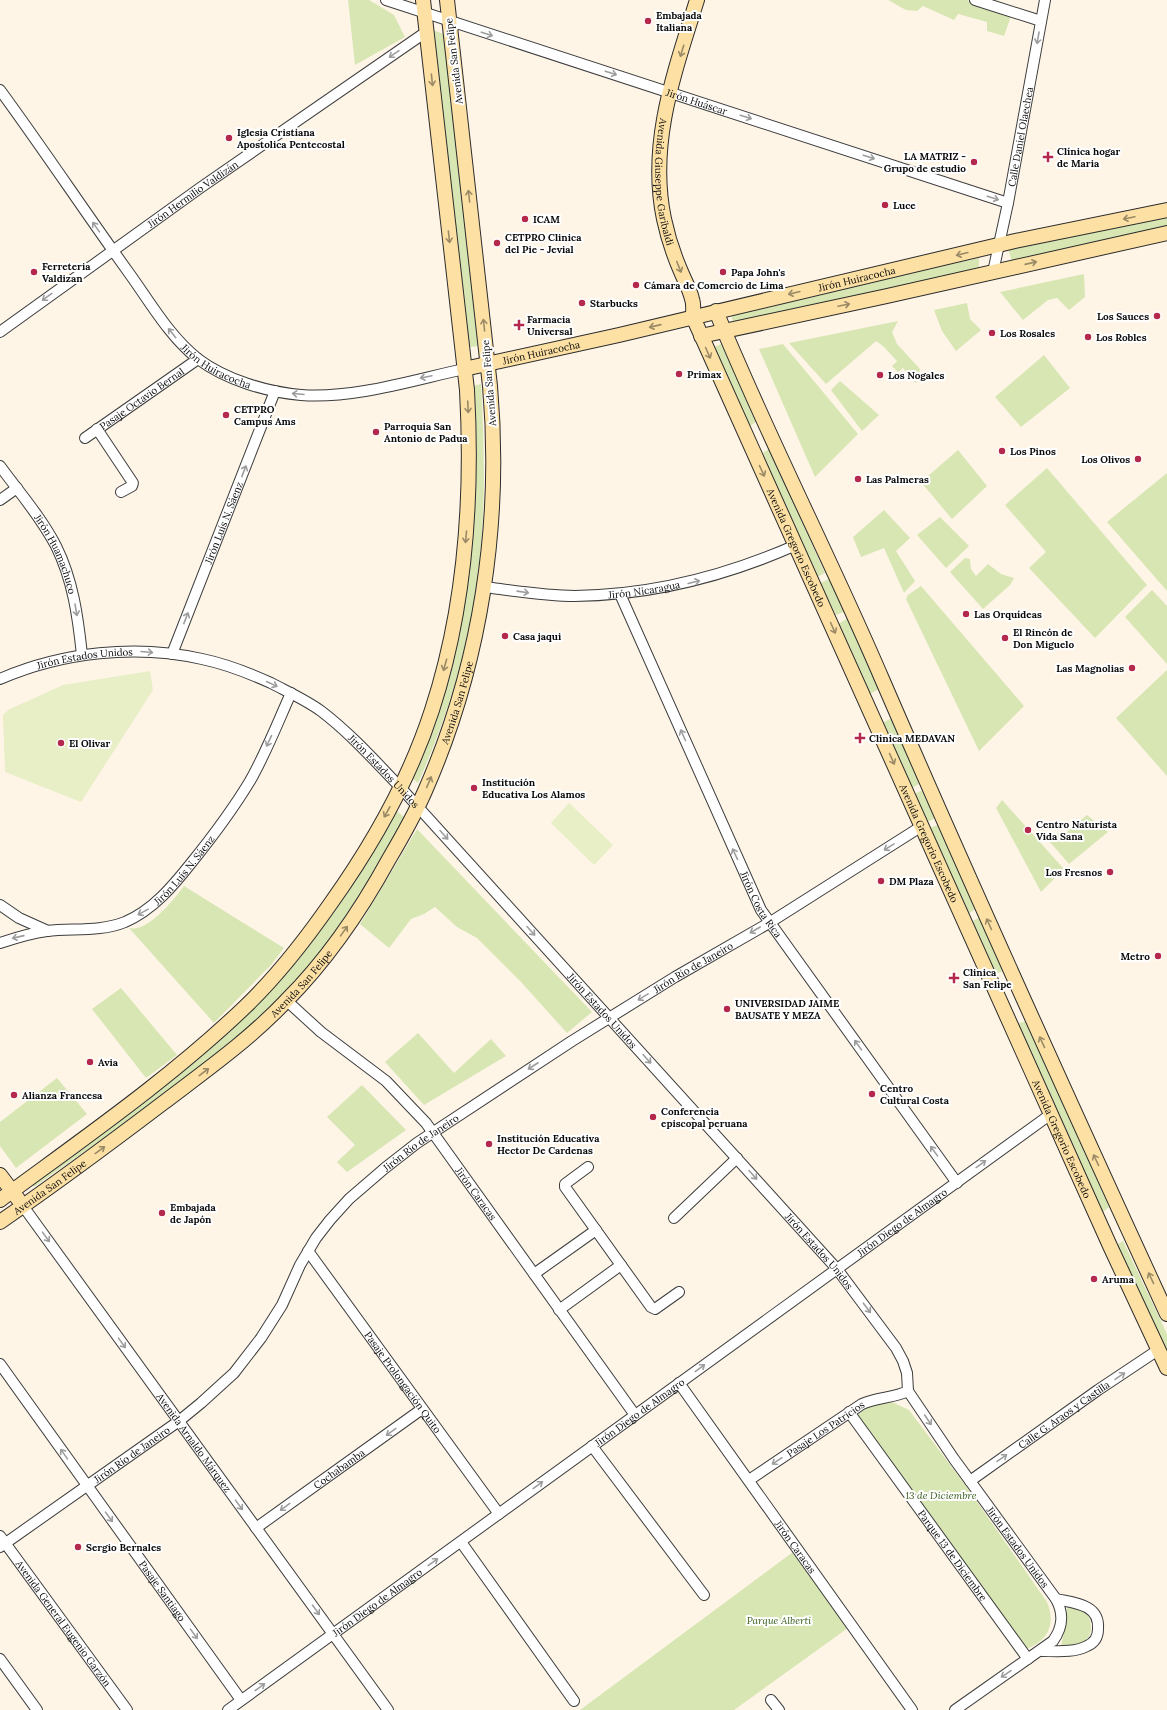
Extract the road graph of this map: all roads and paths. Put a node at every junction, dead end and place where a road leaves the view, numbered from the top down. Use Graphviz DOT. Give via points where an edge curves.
graph roads {
  1 [pos="386,0"];
  2 [pos="447,0"];
  3 [pos="697,0"];
  4 [pos="975,0"];
  5 [pos="1045,0"];
  6 [pos="423,7"];
  7 [pos="1041,21"];
  8 [pos="450,22"];
  9 [pos="426,32"];
  10 [pos="0,90"];
  11 [pos="669,92"];
  12 [pos="1008,203"];
  13 [pos="1167,210"];
  14 [pos="1167,233"];
  15 [pos="1000,246"];
  16 [pos="112,250"];
  17 [pos="993,272"];
  18 [pos="815,288"];
  19 [pos="821,310"];
  20 [pos="716,312"];
  21 [pos="693,317"];
  22 [pos="0,332"];
  23 [pos="724,332"];
  24 [pos="701,336"];
  25 [pos="198,359"];
  26 [pos="488,364"];
  27 [pos="464,369"];
  28 [pos="275,391"];
  29 [pos="97,429"];
  30 [pos="85,438"];
  31 [pos="0,466"];
  32 [pos="17,488"];
  33 [pos="121,492"];
  34 [pos="0,500"];
  35 [pos="796,545"];
  36 [pos="485,587"];
  37 [pos="620,594"];
  38 [pos="172,654"];
  39 [pos="82,655"];
  40 [pos="0,679"];
  41 [pos="883,680"];
  42 [pos="860,688"];
  43 [pos="291,693"];
  44 [pos="890,698"];
  45 [pos="870,709"];
  46 [pos="400,787"];
  47 [pos="417,806"];
  48 [pos="922,826"];
  49 [pos="0,905"];
  50 [pos="769,923"];
  51 [pos="48,931"];
  52 [pos="0,943"];
  53 [pos="1020,993"];
  54 [pos="287,1001"];
  55 [pos="1001,1001"];
  56 [pos="610,1018"];
  57 [pos="1051,1114"];
  58 [pos="432,1133"];
  59 [pos="738,1158"];
  60 [pos="588,1167"];
  61 [pos="0,1175"];
  62 [pos="956,1182"];
  63 [pos="12,1191"];
  64 [pos="0,1200"];
  65 [pos="23,1206"];
  66 [pos="674,1218"];
  67 [pos="0,1222"];
  68 [pos="1127,1228"];
  69 [pos="596,1230"];
  70 [pos="1108,1241"];
  71 [pos="308,1252"];
  72 [pos="621,1265"];
  73 [pos="837,1269"];
  74 [pos="534,1274"];
  75 [pos="679,1292"];
  76 [pos="559,1310"];
  77 [pos="1167,1314"];
  78 [pos="1158,1350"];
  79 [pos="0,1364"];
  80 [pos="1167,1368"];
  81 [pos="679,1383"];
  82 [pos="908,1390"];
  83 [pos="422,1409"];
  84 [pos="849,1412"];
  85 [pos="635,1415"];
  86 [pos="179,1421"];
  87 [pos="592,1446"];
  88 [pos="749,1480"];
  89 [pos="970,1481"];
  90 [pos="87,1485"];
  91 [pos="499,1514"];
  92 [pos="256,1528"];
  93 [pos="2,1542"];
  94 [pos="461,1542"];
  95 [pos="704,1595"];
  96 [pos="1056,1599"];
  97 [pos="333,1634"];
  98 [pos="1042,1651"];
  99 [pos="0,1659"];
  100 [pos="1028,1659"];
  101 [pos="241,1700"];
  102 [pos="771,1700"];
  103 [pos="574,1701"];
  104 [pos="37,1710"];
  105 [pos="127,1710"];
  106 [pos="228,1710"];
  107 [pos="388,1710"];
  108 [pos="779,1710"];
  109 [pos="912,1710"];
  110 [pos="955,1710"];
  1 -- 6 [label="street, Jirón Huáscar"];
  2 -- 8 [label="street, Avenida San Felipe"];
  3 -- 11 [label="street, Avenida Giuseppe Garibaldi, one-way"];
  4 -- 7 [label="street"];
  5 -- 7 [label="street, Calle Daniel Olaechea"];
  6 -- 8 [label="street, Jirón Huáscar"];
  6 -- 9 [label="street, Avenida San Felipe"];
  7 -- 12 [label="street, Calle Daniel Olaechea, one-way"];
  8 -- 11 [label="street, Jirón Huáscar, one-way"];
  26 -- 8 [label="street, Avenida San Felipe, one-way"];
  9 -- 16 [label="street, Jirón Hermilio Valdizán, one-way"];
  9 -- 27 [label="street, Avenida San Felipe, one-way"];
  16 -- 10 [label="street, Jirón Huiracocha, one-way"];
  11 -- 12 [label="street, Jirón Huáscar, one-way"];
  11 -- 21 [label="street, Avenida Giuseppe Garibaldi, one-way" via="660,154 660,192 671,244 692,299"];
  12 -- 15 [label="street, Calle Daniel Olaechea"];
  13 -- 15 [label="street, Jirón Huiracocha, one-way"];
  17 -- 14 [label="street, one-way"];
  15 -- 17 [label="street, Calle Daniel Olaechea"];
  15 -- 18 [label="street, Jirón Huiracocha, one-way"];
  16 -- 22 [label="street, Jirón Hermilio Valdizán, one-way"];
  25 -- 16 [label="street, Jirón Huiracocha, one-way" via="174,335"];
  19 -- 17 [label="street, one-way"];
  18 -- 19 [label="street"];
  18 -- 20 [label="street, Jirón Huiracocha, one-way"];
  19 -- 23 [label="street"];
  20 -- 21 [label="street, Jirón Huiracocha"];
  20 -- 23 [label="street, Avenida Gregorio Escobedo"];
  21 -- 24 [label="street, Avenida Gregorio Escobedo"];
  21 -- 26 [label="street, Jirón Huiracocha, one-way"];
  23 -- 24 [label="street"];
  23 -- 41 [label="street, Avenida Gregorio Escobedo"];
  24 -- 35 [label="street, Avenida Gregorio Escobedo, one-way"];
  25 -- 28 [label="street, Jirón Huiracocha" via="224,374"];
  25 -- 29 [label="street, Pasaje Octavio Bernal"];
  26 -- 27 [label="street, Jirón Huiracocha"];
  26 -- 36 [label="street, Avenida San Felipe" via="492,400 493,479"];
  27 -- 28 [label="street, Jirón Huiracocha, one-way" via="349,393 318,395"];
  27 -- 46 [label="street, Avenida San Felipe, one-way" via="470,441 467,537 462,578 449,652 432,710"];
  38 -- 28 [label="street, Jirón Luís N. Sáenz, one-way"];
  29 -- 30 [label="street, Pasaje Octavio Bernal"];
  29 -- 33 [label="street" via="133,483"];
  31 -- 32 [label="street, Jirón Huamachuco"];
  32 -- 34 [label="street"];
  32 -- 39 [label="street, Jirón Huamachuco, one-way" via="42,522 67,572 74,598"];
  37 -- 35 [label="street, Jirón Nicaragua, one-way" via="700,580 763,560"];
  35 -- 42 [label="street, Avenida Gregorio Escobedo, one-way"];
  36 -- 37 [label="street, Jirón Nicaragua, one-way" via="575,596"];
  47 -- 36 [label="street, Avenida San Felipe, one-way" via="433,772 461,689"];
  50 -- 37 [label="street, Jirón Costa Rica, one-way" via="734,851"];
  39 -- 38 [label="street, Jirón Estados Unidos, one-way" via="140,652"];
  38 -- 43 [label="street, Jirón Estados Unidos, one-way" via="202,658 230,667"];
  39 -- 40 [label="street, Jirón Estados Unidos" via="56,659"];
  41 -- 42 [label="street" via="879,688 872,692"];
  41 -- 44 [label="street, Avenida Gregorio Escobedo"];
  42 -- 45 [label="street, Avenida Gregorio Escobedo"];
  43 -- 46 [label="street, Jirón Estados Unidos" via="321,712 350,736"];
  43 -- 51 [label="street, Jirón Luís N. Sáenz, one-way" via="250,780 227,816 175,884 151,908 125,922 107,927"];
  44 -- 45 [label="street" via="877,697"];
  53 -- 44 [label="street, Avenida Gregorio Escobedo, one-way"];
  45 -- 48 [label="street, Avenida Gregorio Escobedo, one-way"];
  46 -- 47 [label="street, Jirón Estados Unidos"];
  46 -- 63 [label="street, Avenida San Felipe, one-way" via="370,844 336,896 295,951 247,1004 167,1076"];
  54 -- 47 [label="street, Avenida San Felipe, one-way" via="356,915"];
  47 -- 56 [label="street, Jirón Estados Unidos, one-way"];
  48 -- 50 [label="street, Jirón Río de Janeiro, one-way"];
  48 -- 55 [label="street, Avenida Gregorio Escobedo"];
  49 -- 51 [label="street" via="19,918"];
  50 -- 56 [label="street, Jirón Río de Janeiro, one-way"];
  62 -- 50 [label="street, Jirón Costa Rica, one-way"];
  51 -- 52 [label="street, Jirón Luís N. Sáenz, one-way"];
  53 -- 55 [label="street"];
  68 -- 53 [label="street, Avenida Gregorio Escobedo, one-way"];
  54 -- 58 [label="street, Jirón Caracas" via="321,1032 386,1081"];
  65 -- 54 [label="street, Avenida San Felipe, one-way" via="221,1059"];
  55 -- 57 [label="street, Avenida Gregorio Escobedo"];
  56 -- 58 [label="street, Jirón Río de Janeiro, one-way"];
  56 -- 59 [label="street, Jirón Estados Unidos, one-way"];
  62 -- 57 [label="street, Jirón Diego de Almagro, one-way"];
  57 -- 70 [label="street, Avenida Gregorio Escobedo"];
  58 -- 71 [label="street, Jirón Río de Janeiro" via="349,1199 330,1220"];
  58 -- 74 [label="street, Jirón Caracas"];
  59 -- 66 [label="street"];
  59 -- 73 [label="street, Jirón Estados Unidos, one-way"];
  60 -- 69 [label="street" via="565,1184 565,1187"];
  61 -- 63 [label="street, Avenida Arnaldo Márquez"];
  62 -- 73 [label="street, Jirón Diego de Almagro"];
  63 -- 64 [label="street, Avenida San Felipe"];
  63 -- 65 [label="street, Avenida Arnaldo Márquez"];
  65 -- 67 [label="street, Avenida San Felipe"];
  65 -- 86 [label="street, Avenida Arnaldo Márquez, one-way"];
  68 -- 70 [label="street"];
  77 -- 68 [label="street, Avenida Gregorio Escobedo, one-way"];
  69 -- 72 [label="street"];
  69 -- 74 [label="street"];
  70 -- 78 [label="street, Avenida Gregorio Escobedo"];
  71 -- 83 [label="street, Pasaje Prolongación Quito"];
  71 -- 86 [label="street, Jirón Río de Janeiro" via="282,1305 261,1338 234,1373"];
  72 -- 75 [label="street" via="653,1308"];
  72 -- 76 [label="street"];
  81 -- 73 [label="street, Jirón Diego de Almagro, one-way"];
  73 -- 82 [label="street, Jirón Estados Unidos, one-way" via="896,1348 907,1373"];
  74 -- 76 [label="street, Jirón Caracas"];
  76 -- 85 [label="street, Jirón Caracas"];
  78 -- 80 [label="street, Avenida Gregorio Escobedo"];
  89 -- 78 [label="street, Calle G. Araos y Castilla, one-way"];
  90 -- 79 [label="street, Pasaje Santiago, one-way"];
  81 -- 85 [label="street, Jirón Diego de Almagro"];
  81 -- 88 [label="street, Jirón Caracas"];
  82 -- 84 [label="street, Pasaje Los Patricios" via="894,1396 872,1399"];
  82 -- 89 [label="street, Jirón Estados Unidos, one-way"];
  83 -- 91 [label="street, Pasaje Prolongación Quito"];
  83 -- 92 [label="street, Cochabamba, one-way"];
  84 -- 88 [label="street, Pasaje Los Patricios, one-way"];
  84 -- 100 [label="street, Parque 13 de Diciembre"];
  85 -- 87 [label="street, Jirón Diego de Almagro"];
  86 -- 90 [label="street, Jirón Río de Janeiro"];
  86 -- 92 [label="street, Avenida Arnaldo Márquez, one-way"];
  91 -- 87 [label="street, Jirón Diego de Almagro, one-way"];
  87 -- 95 [label="street"];
  88 -- 109 [label="street, Jirón Caracas"];
  89 -- 96 [label="street, Jirón Estados Unidos"];
  90 -- 93 [label="street, Jirón Río de Janeiro"];
  90 -- 101 [label="street, Pasaje Santiago, one-way"];
  91 -- 94 [label="street, Jirón Diego de Almagro"];
  92 -- 97 [label="street, Avenida Arnaldo Márquez, one-way"];
  93 -- 105 [label="street, Avenida General Eugenio Garzón"];
  97 -- 94 [label="street, Jirón Diego de Almagro, one-way"];
  94 -- 103 [label="street"];
  96 -- 98 [label="street, Jirón Estados Unidos" via="1061,1613 1060,1631"];
  96 -- 98 [label="street, Jirón Estados Unidos" via="1090,1608 1098,1621 1097,1636 1093,1642 1080,1649"];
  101 -- 97 [label="street, Jirón Diego de Almagro, one-way"];
  97 -- 107 [label="street, Avenida Arnaldo Márquez"];
  98 -- 100 [label="street, Jirón Estados Unidos"];
  99 -- 104 [label="street"];
  100 -- 110 [label="street, Jirón Estados Unidos, one-way"];
  101 -- 106 [label="street, Jirón Diego de Almagro"];
  102 -- 108 [label="street"];
}
